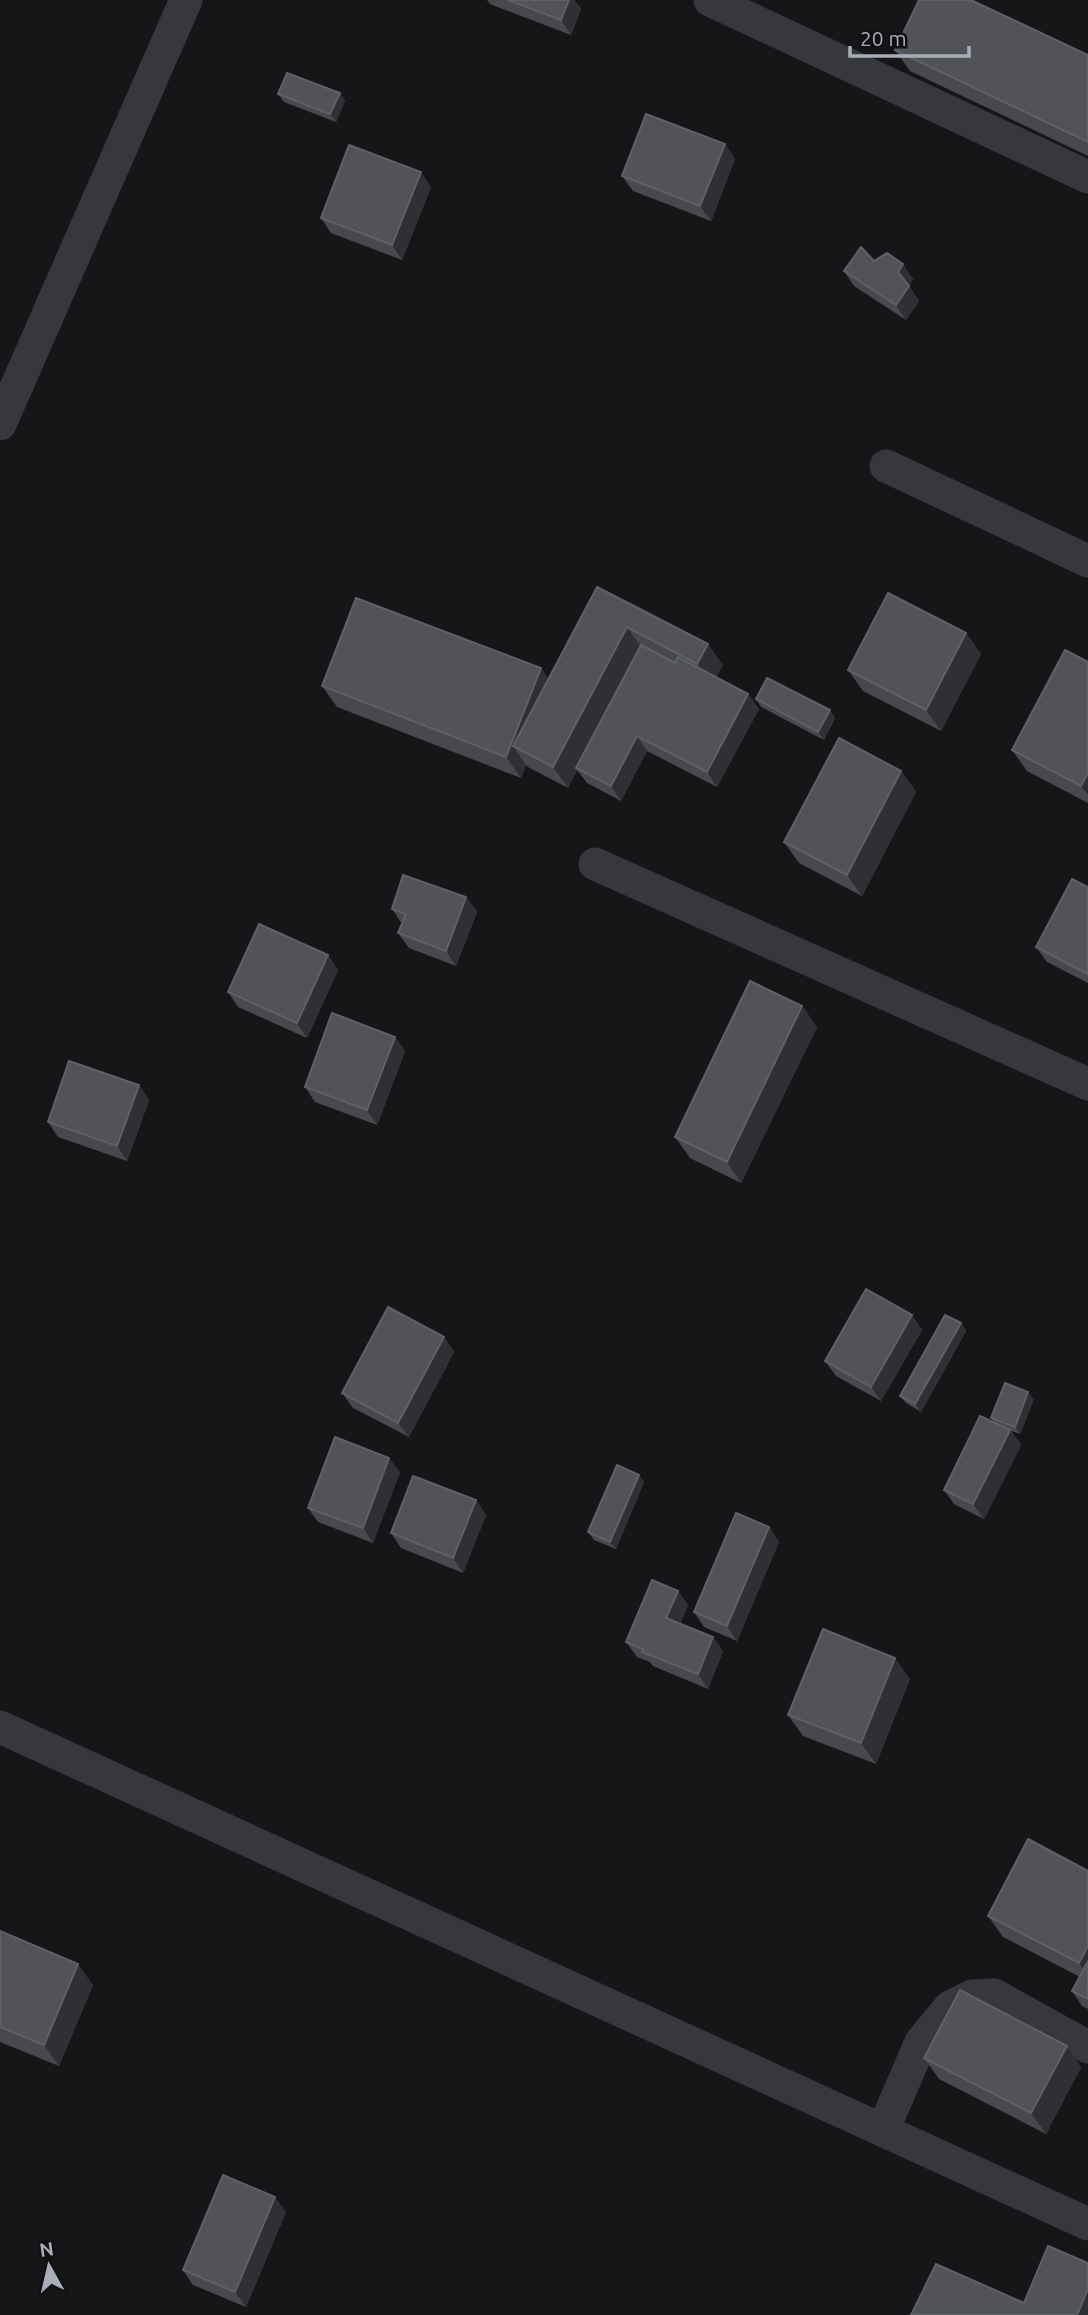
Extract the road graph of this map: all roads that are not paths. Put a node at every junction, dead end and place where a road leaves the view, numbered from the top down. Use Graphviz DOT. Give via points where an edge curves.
graph roads {
  1 [pos="186,0"];
  2 [pos="710,0"];
  3 [pos="1088,177"];
  4 [pos="0,424"];
  5 [pos="886,466"];
  6 [pos="1088,561"];
  7 [pos="595,864"];
  8 [pos="1088,1084"];
  9 [pos="0,1727"];
  10 [pos="1088,2046"];
  11 [pos="883,2130"];
  12 [pos="1088,2224"];
  1 -- 4 [label="street"];
  2 -- 3 [label="street"];
  5 -- 6 [label="street"];
  7 -- 8 [label="street"];
  9 -- 11 [label="street"];
  10 -- 11 [label="street" via="994,1995 972,1996 950,2007 921,2042"];
  11 -- 12 [label="street"];
}
